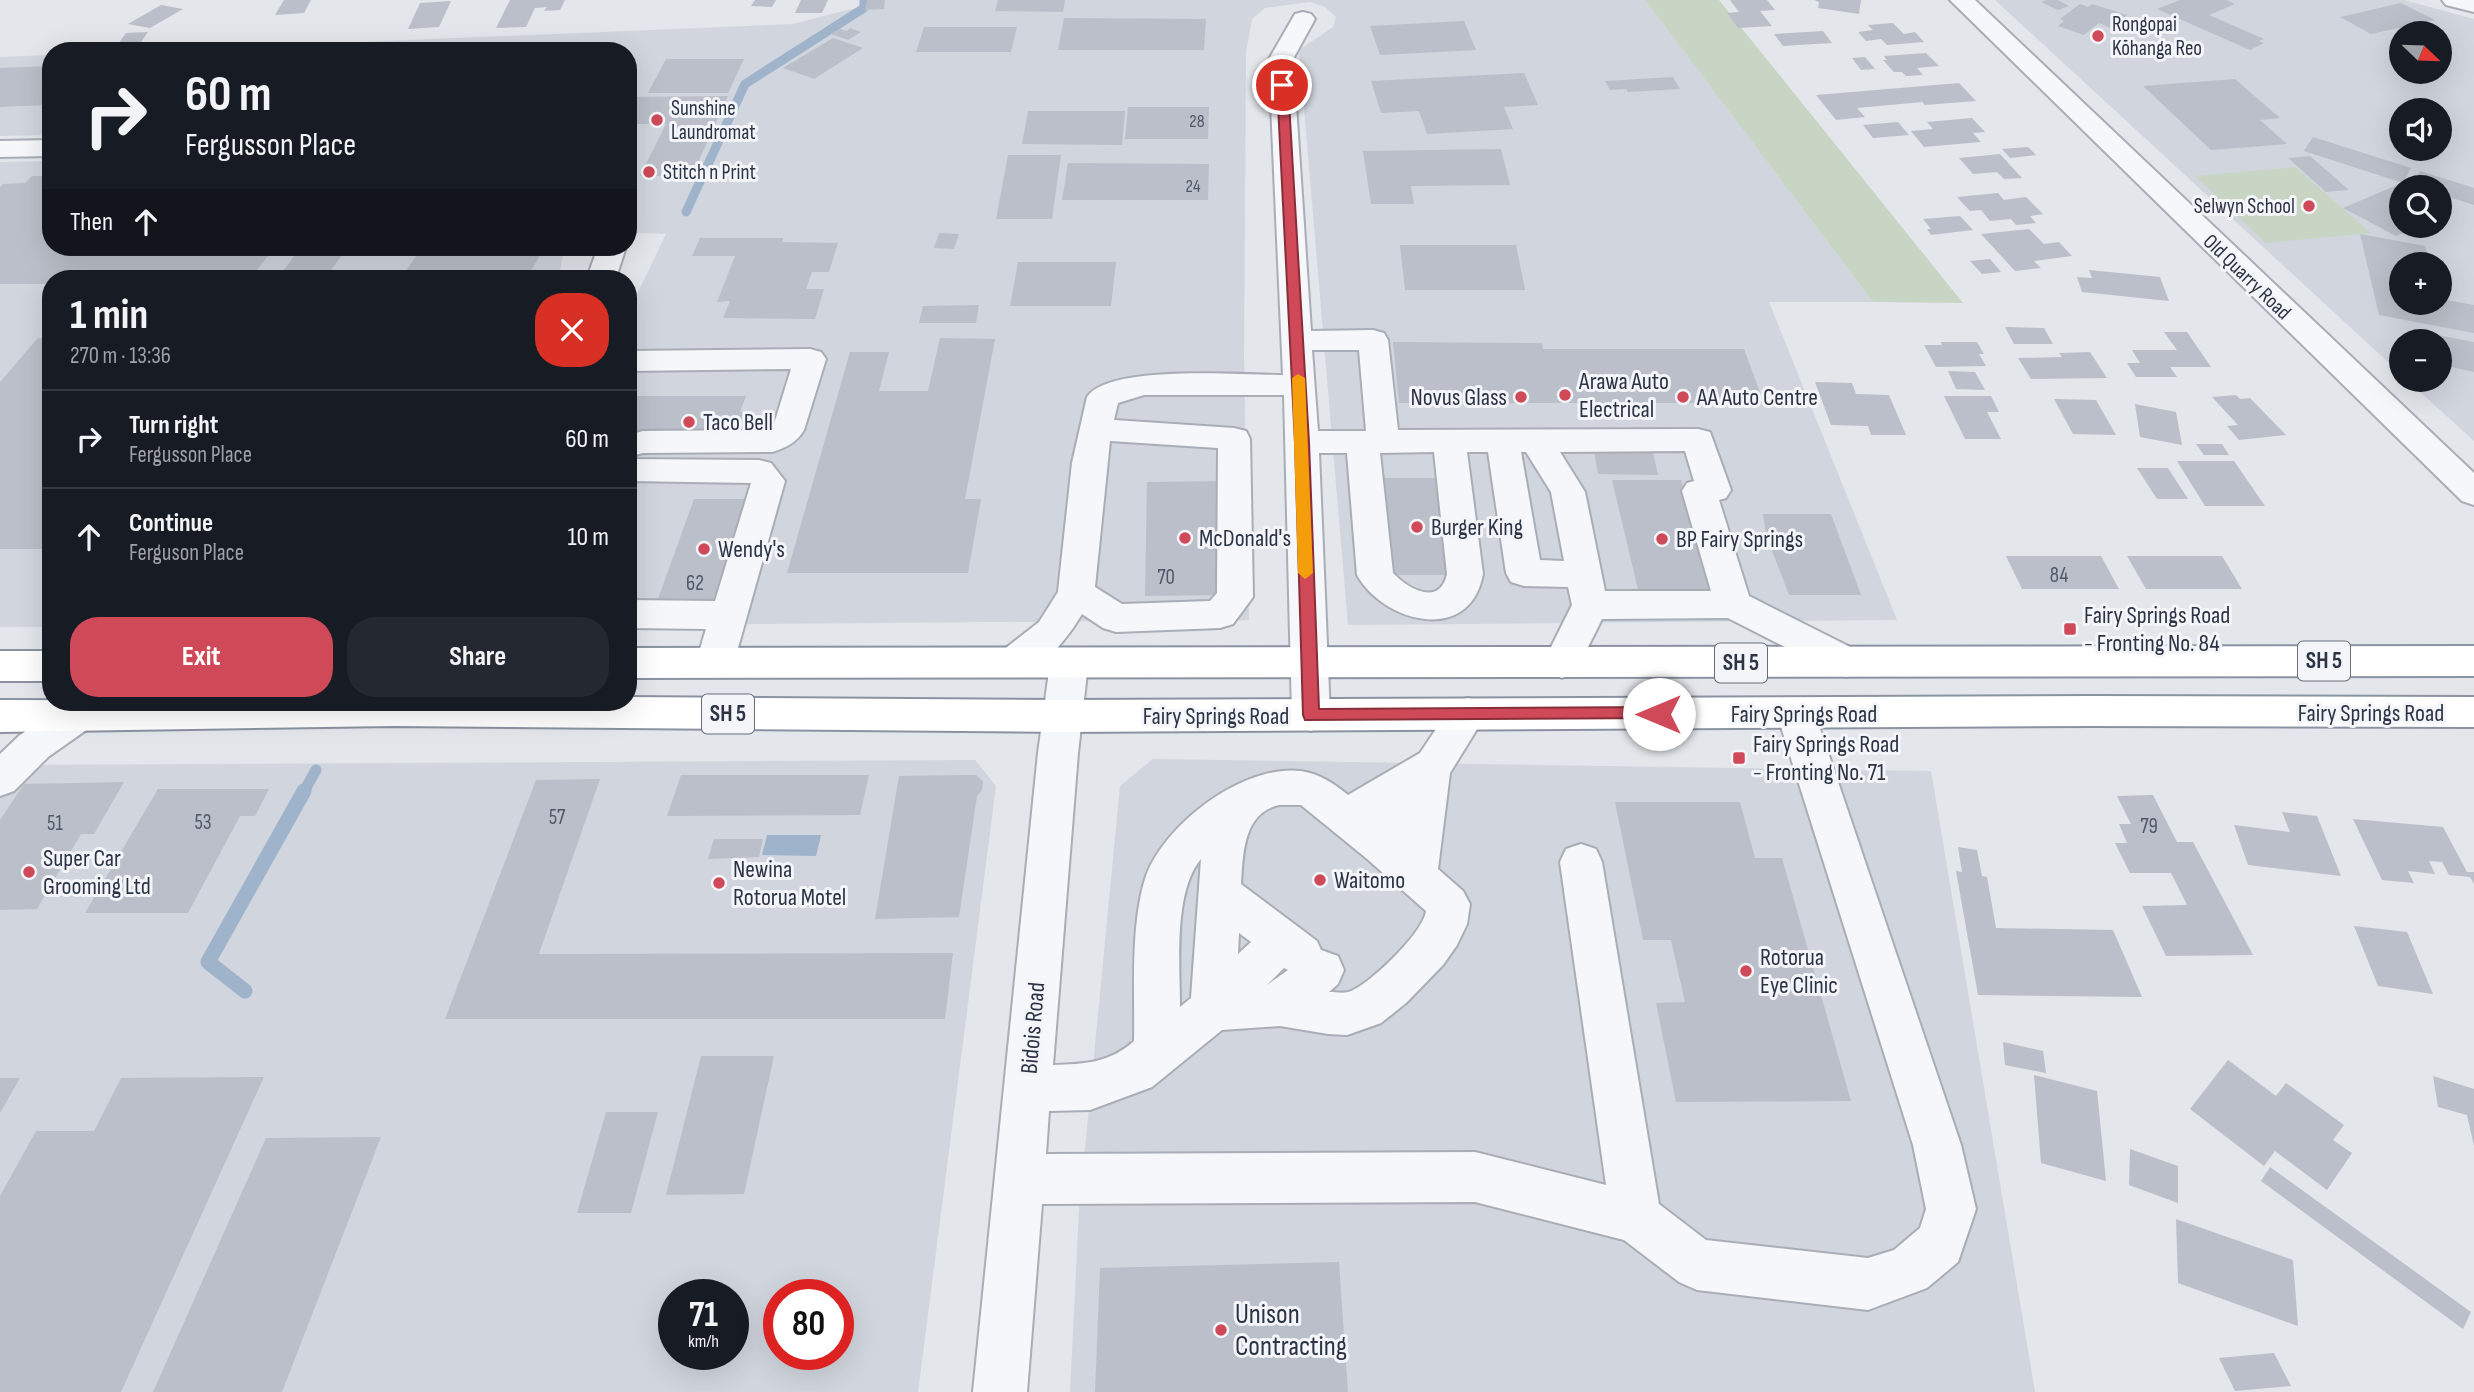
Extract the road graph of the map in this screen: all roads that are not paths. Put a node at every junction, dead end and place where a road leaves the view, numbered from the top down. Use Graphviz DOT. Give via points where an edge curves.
graph roads {
  1 [pos="1962,0"];
  2 [pos="2454,0"];
  3 [pos="2474,5"];
  4 [pos="1303,19"];
  5 [pos="42,148"];
  6 [pos="0,149"];
  7 [pos="1297,341"];
  8 [pos="784,360"];
  9 [pos="637,361"];
  10 [pos="1298,385"];
  11 [pos="772,395"];
  12 [pos="1097,428"];
  13 [pos="1372,441"];
  14 [pos="1449,441"];
  15 [pos="1519,441"];
  16 [pos="1302,442"];
  17 [pos="637,468"];
  18 [pos="637,477"];
  19 [pos="2474,494"];
  20 [pos="1587,590"];
  21 [pos="1076,593"];
  22 [pos="1733,604"];
  23 [pos="637,614"];
  24 [pos="728,615"];
  25 [pos="2474,639"];
  26 [pos="2474,661"];
  27 [pos="715,662"];
  28 [pos="1847,662"];
  29 [pos="2175,662"];
  30 [pos="637,663"];
  31 [pos="1562,663"];
  32 [pos="1011,664"];
  33 [pos="1069,664"];
  34 [pos="1308,664"];
  35 [pos="0,666"];
  36 [pos="42,666"];
  37 [pos="2474,690"];
  38 [pos="637,710"];
  39 [pos="219,711"];
  40 [pos="2090,711"];
  41 [pos="2474,712"];
  42 [pos="1468,713"];
  43 [pos="2292,713"];
  44 [pos="1796,714"];
  45 [pos="78,715"];
  46 [pos="1311,715"];
  47 [pos="0,716"];
  48 [pos="1063,716"];
  49 [pos="1433,763"];
  50 [pos="0,779"];
  51 [pos="1381,846"];
  52 [pos="1581,862"];
  53 [pos="1247,939"];
  54 [pos="1157,1051"];
  55 [pos="1027,1090"];
  56 [pos="1020,1180"];
  57 [pos="1636,1218"];
  58 [pos="1000,1392"];
  1 -- 19 [label="street, Old Quarry Road"];
  2 -- 3 [label="street"];
  4 -- 7 [label="street" via="1281,59"];
  5 -- 6 [label="street"];
  7 -- 10 [label="street"];
  7 -- 13 [label="street" via="1373,340"];
  8 -- 9 [label="street"];
  8 -- 11 [label="street"];
  8 -- 17 [label="street" via="810,359 789,430 772,441 643,442"];
  10 -- 12 [label="street" via="1119,389 1103,397"];
  10 -- 16 [label="street"];
  12 -- 21 [label="street" via="1089,463"];
  12 -- 21 [label="street" via="1234,439 1235,597 1220,614 1116,618"];
  13 -- 14 [label="street"];
  13 -- 14 [label="street" via="1376,575 1394,598 1418,605 1443,604 1460,592 1465,574"];
  13 -- 16 [label="street"];
  14 -- 15 [label="street"];
  15 -- 20 [label="street" via="1568,492"];
  15 -- 20 [label="street" via="1524,573"];
  15 -- 22 [label="street" via="1698,440 1714,490 1699,491"];
  16 -- 34 [label="street"];
  18 -- 24 [label="street" via="759,471 768,481"];
  20 -- 22 [label="street"];
  20 -- 31 [label="street"];
  21 -- 32 [label="street" via="1052,632"];
  22 -- 28 [label="street"];
  23 -- 24 [label="street"];
  24 -- 27 [label="street"];
  25 -- 29 [label="highway" via="2266,640"];
  26 -- 29 [label="highway, SH 5"];
  27 -- 30 [label="highway, SH 5"];
  27 -- 32 [label="highway, SH 5"];
  28 -- 29 [label="highway, SH 5"];
  28 -- 31 [label="highway, SH 5"];
  28 -- 40 [label="highway" via="1876,676 1906,682 2063,685 2082,695"];
  31 -- 34 [label="highway, SH 5"];
  32 -- 33 [label="highway, SH 5"];
  33 -- 34 [label="highway, SH 5"];
  33 -- 48 [label="street, Bidois Road"];
  34 -- 46 [label="street"];
  35 -- 36 [label="highway"];
  37 -- 43 [label="highway, SH 5" via="2366,691"];
  38 -- 48 [label="highway, Fairy Springs Road / SH 5"];
  39 -- 45 [label="highway, Fairy Springs Road / SH 5"];
  40 -- 43 [label="highway, Fairy Springs Road / SH 5"];
  40 -- 44 [label="highway, Fairy Springs Road / SH 5"];
  41 -- 43 [label="highway, Fairy Springs Road / SH 5"];
  42 -- 44 [label="highway, Fairy Springs Road / SH 5"];
  42 -- 46 [label="highway, Fairy Springs Road / SH 5"];
  42 -- 49 [label="street"];
  44 -- 57 [label="street" via="1937,1145 1951,1209 1944,1232 1940,1244 1909,1270 1868,1284 1697,1264"];
  45 -- 47 [label="highway, Fairy Springs Road / SH 5"];
  45 -- 50 [label="street" via="34,746"];
  46 -- 48 [label="highway, Fairy Springs Road / SH 5"];
  48 -- 55 [label="street, Bidois Road"];
  49 -- 51 [label="street"];
  49 -- 51 [label="street"];
  51 -- 53 [label="street" via="1313,791 1301,787 1267,790 1215,820"];
  51 -- 53 [label="street" via="1448,904 1448,917 1441,934 1369,1006 1345,1014"];
  52 -- 57 [label="street"];
  53 -- 54 [label="street"];
  53 -- 54 [label="street" via="1166,876"];
  54 -- 55 [label="street" via="1135,1071 1090,1087"];
  55 -- 56 [label="street, Bidois Road"];
  56 -- 57 [label="street" via="1475,1177"];
  56 -- 58 [label="street, Bidois Road"];
}
